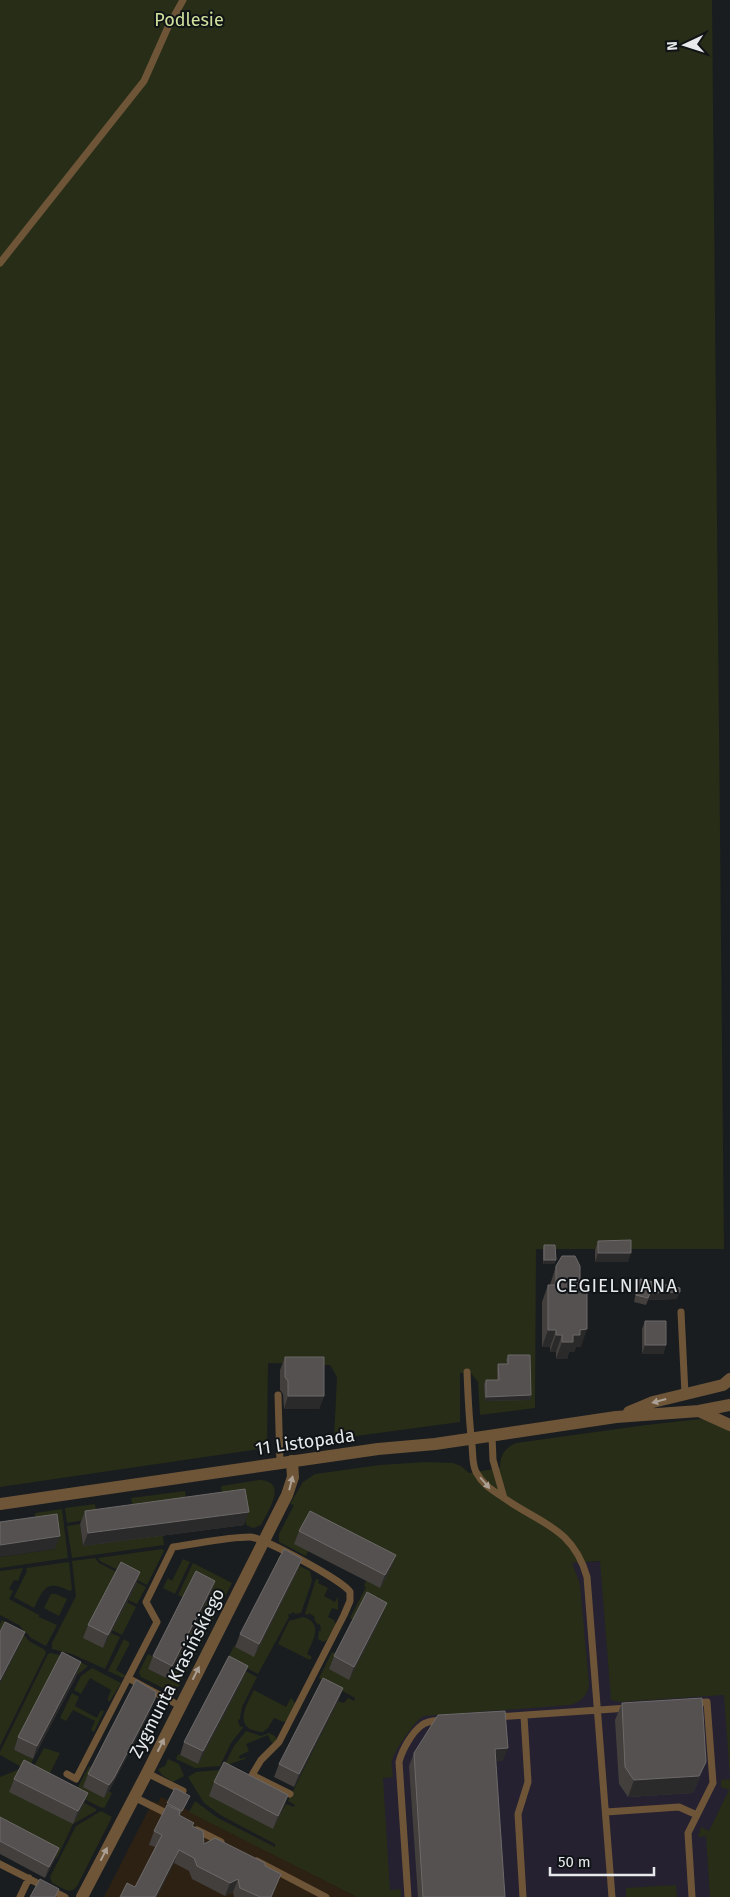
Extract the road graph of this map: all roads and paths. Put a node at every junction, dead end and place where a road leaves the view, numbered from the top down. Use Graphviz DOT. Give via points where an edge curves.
graph roads {
  1 [pos="183,0"];
  2 [pos="0,264"];
  3 [pos="681,1312"];
  4 [pos="467,1372"];
  5 [pos="728,1383"];
  6 [pos="685,1394"];
  7 [pos="278,1395"];
  8 [pos="730,1405"];
  9 [pos="699,1411"];
  10 [pos="616,1417"];
  11 [pos="730,1425"];
  12 [pos="492,1436"];
  13 [pos="471,1439"];
  14 [pos="286,1462"];
  15 [pos="504,1498"];
  16 [pos="0,1504"];
  17 [pos="264,1541"];
  18 [pos="128,1678"];
  19 [pos="688,1704"];
  20 [pos="180,1706"];
  21 [pos="638,1707"];
  22 [pos="598,1710"];
  23 [pos="524,1716"];
  24 [pos="486,1718"];
  25 [pos="450,1720"];
  26 [pos="147,1773"];
  27 [pos="67,1774"];
  28 [pos="183,1791"];
  29 [pos="290,1794"];
  30 [pos="134,1797"];
  31 [pos="606,1812"];
  32 [pos="697,1816"];
  33 [pos="177,1819"];
  34 [pos="194,1828"];
  35 [pos="229,1846"];
  36 [pos="247,1856"];
  37 [pos="0,1864"];
  38 [pos="29,1878"];
  39 [pos="20,1897"];
  40 [pos="65,1897"];
  41 [pos="82,1897"];
  42 [pos="326,1897"];
  43 [pos="408,1897"];
  44 [pos="523,1897"];
  45 [pos="612,1897"];
  46 [pos="692,1897"];
  1 -- 2 [label="lane" via="144,81"];
  3 -- 6 [label="lane"];
  4 -- 13 [label="lane"];
  5 -- 6 [label="street, 11 Listopada"];
  6 -- 10 [label="street, 11 Listopada, one-way" via="653,1402"];
  7 -- 14 [label="lane"];
  8 -- 9 [label="street, 11 Listopada"];
  9 -- 10 [label="street, 11 Listopada"];
  9 -- 11 [label="street"];
  10 -- 12 [label="street, 11 Listopada"];
  12 -- 13 [label="street, 11 Listopada"];
  12 -- 15 [label="lane" via="493,1460"];
  13 -- 14 [label="street, 11 Listopada"];
  13 -- 15 [label="lane, one-way" via="475,1470 483,1482"];
  14 -- 16 [label="street, 11 Listopada"];
  17 -- 14 [label="street, Zygmunta Krasińskiego, one-way" via="293,1477"];
  15 -- 22 [label="lane" via="559,1531 584,1563"];
  17 -- 18 [label="lane" via="251,1537 173,1547 146,1602 157,1622"];
  20 -- 17 [label="street, Zygmunta Krasińskiego, one-way"];
  17 -- 29 [label="lane" via="318,1569 346,1586 350,1592 344,1615 279,1742 261,1760 252,1775"];
  18 -- 20 [label="lane"];
  18 -- 27 [label="lane" via="76,1779"];
  19 -- 32 [label="lane" via="707,1702 713,1783"];
  26 -- 20 [label="street, Zygmunta Krasińskiego, one-way"];
  21 -- 22 [label="lane"];
  22 -- 23 [label="lane"];
  22 -- 31 [label="lane"];
  23 -- 24 [label="lane"];
  23 -- 44 [label="lane" via="528,1782 518,1814"];
  25 -- 43 [label="lane" via="423,1724 411,1738 399,1762"];
  26 -- 28 [label="lane"];
  26 -- 30 [label="street, Zygmunta Krasińskiego"];
  30 -- 33 [label="lane"];
  41 -- 30 [label="street, Zygmunta Krasińskiego, one-way"];
  31 -- 32 [label="lane" via="679,1807"];
  31 -- 45 [label="lane"];
  32 -- 46 [label="lane" via="688,1833"];
  34 -- 35 [label="lane"];
  36 -- 42 [label="lane"];
  37 -- 38 [label="lane"];
  38 -- 39 [label="lane"];
  38 -- 40 [label="lane"];
}
